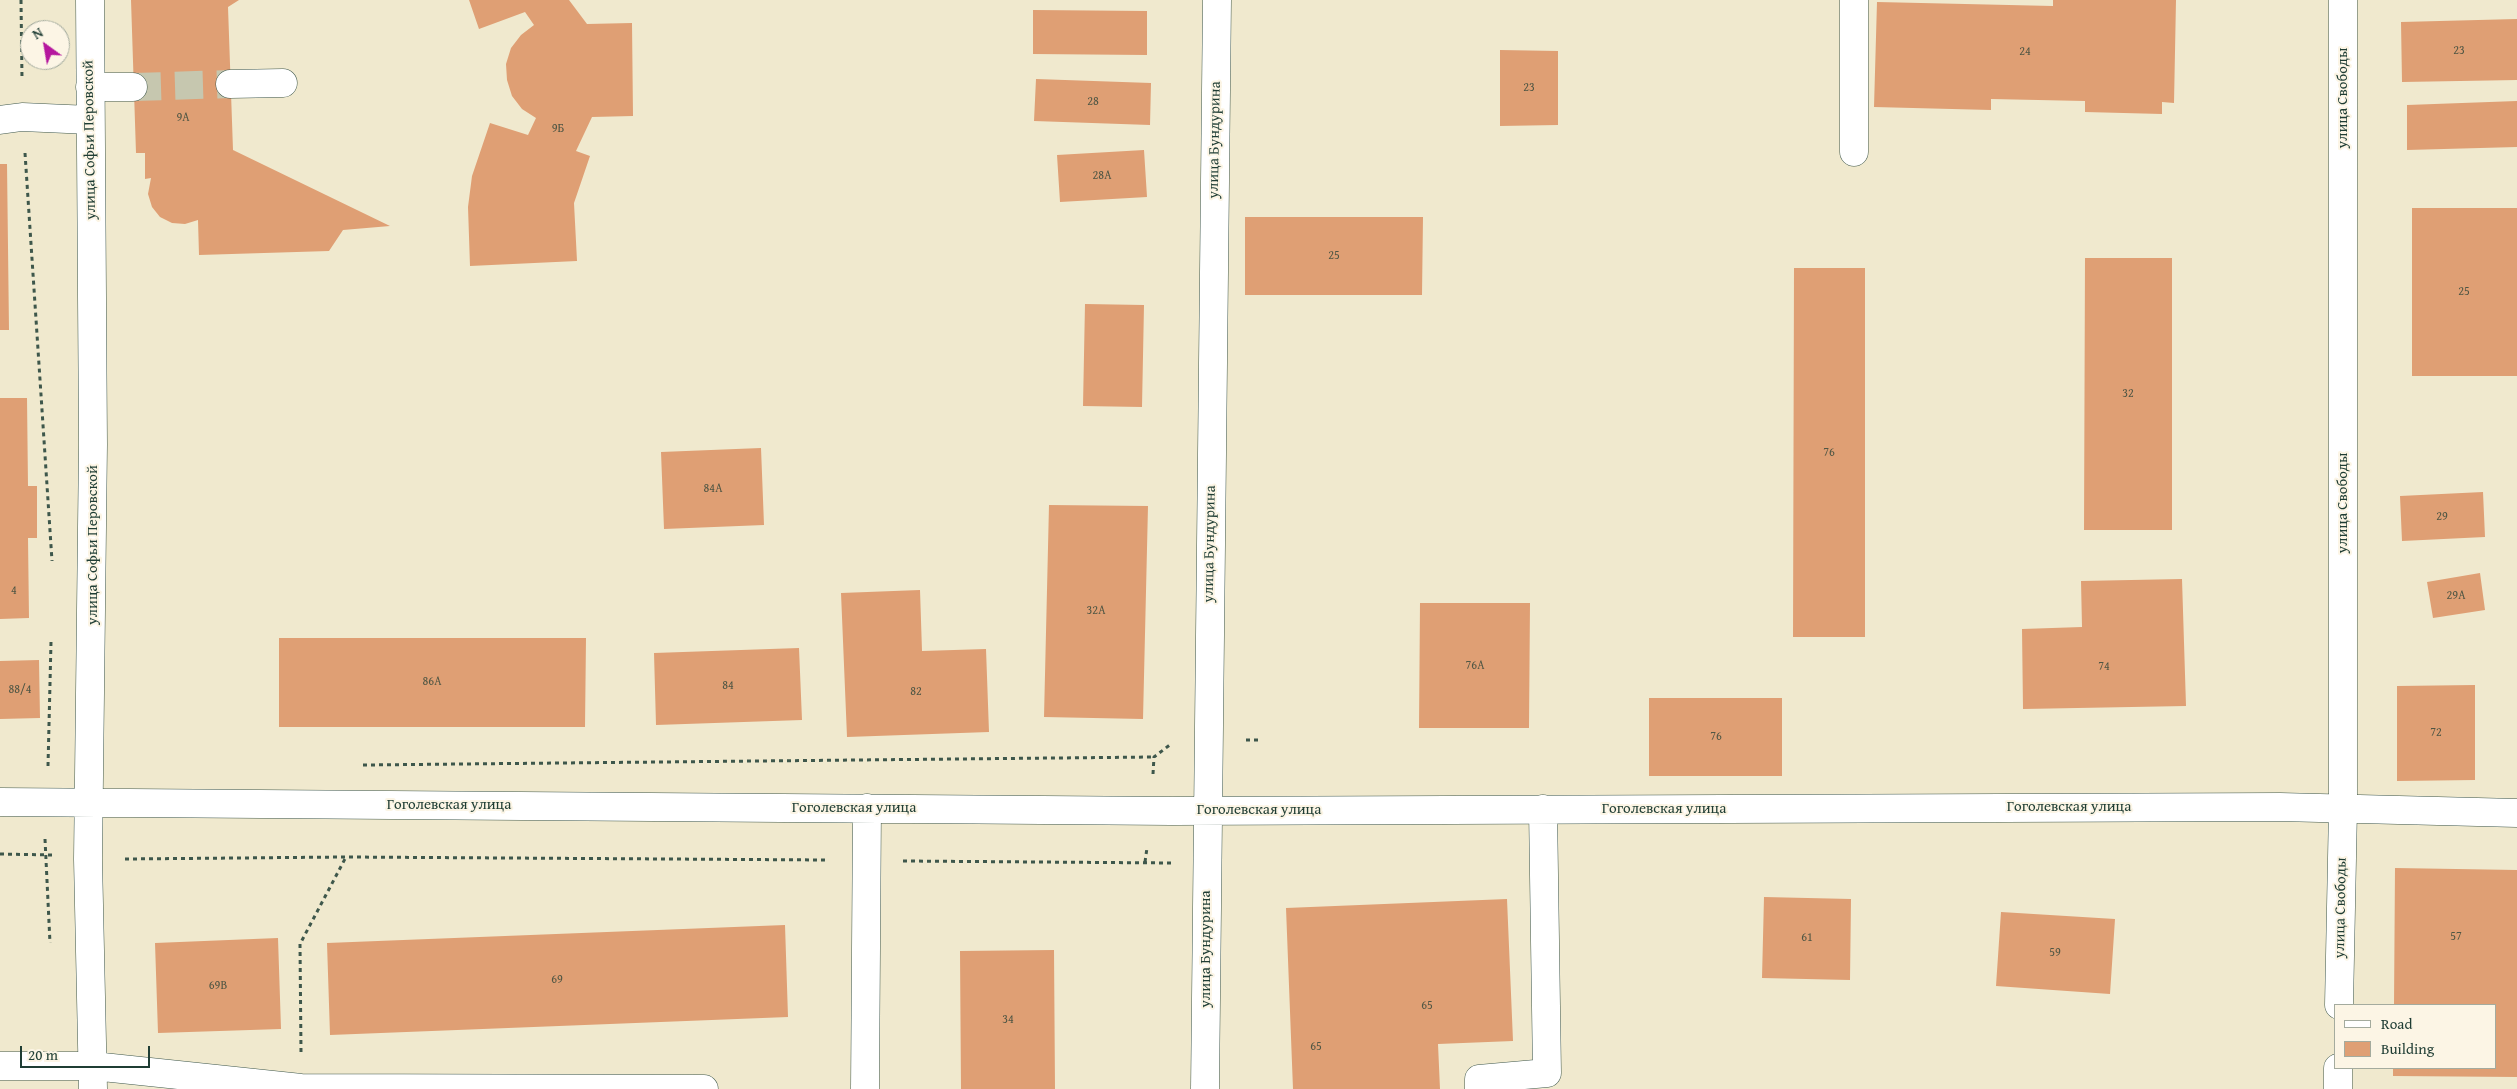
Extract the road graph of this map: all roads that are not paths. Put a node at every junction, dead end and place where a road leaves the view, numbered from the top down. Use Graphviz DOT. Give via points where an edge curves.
graph roads {
  1 [pos="90,0"];
  2 [pos="1217,0"];
  3 [pos="1854,0"];
  4 [pos="2344,0"];
  5 [pos="283,83"];
  6 [pos="230,84"];
  7 [pos="133,87"];
  8 [pos="90,88"];
  9 [pos="11,118"];
  10 [pos="90,120"];
  11 [pos="1854,152"];
  12 [pos="0,802"];
  13 [pos="89,802"];
  14 [pos="867,808"];
  15 [pos="1542,809"];
  16 [pos="2343,809"];
  17 [pos="1206,811"];
  18 [pos="2517,813"];
  19 [pos="2339,1004"];
  20 [pos="0,1066"];
  21 [pos="2338,1069"];
  22 [pos="93,1078"];
  23 [pos="301,1088"];
  24 [pos="396,1089"];
  25 [pos="544,1089"];
  26 [pos="704,1089"];
  27 [pos="865,1089"];
  28 [pos="1205,1089"];
  29 [pos="1479,1089"];
  30 [pos="2338,1089"];
  1 -- 8 [label="street, улица Софьи Перовской"];
  2 -- 17 [label="street, улица Бундурина"];
  3 -- 11 [label="street"];
  4 -- 16 [label="street, улица Свободы"];
  5 -- 6 [label="street"];
  7 -- 8 [label="street"];
  8 -- 10 [label="street, улица Софьи Перовской"];
  9 -- 10 [label="street"];
  10 -- 13 [label="street, улица Софьи Перовской" via="93,454"];
  12 -- 13 [label="street, Гоголевская улица"];
  13 -- 14 [label="street, Гоголевская улица"];
  13 -- 22 [label="street, улица Софьи Перовской"];
  14 -- 17 [label="street, Гоголевская улица"];
  14 -- 27 [label="street"];
  15 -- 16 [label="street, Гоголевская улица"];
  15 -- 17 [label="street, Гоголевская улица"];
  15 -- 29 [label="street" via="1547,1073 1479,1079"];
  16 -- 18 [label="street, Гоголевская улица"];
  16 -- 19 [label="street, улица Свободы"];
  17 -- 28 [label="street, улица Бундурина"];
  20 -- 22 [label="street"];
  21 -- 30 [label="street"];
  22 -- 23 [label="street"];
  23 -- 24 [label="street"];
  24 -- 25 [label="street"];
  25 -- 26 [label="street"];
}
